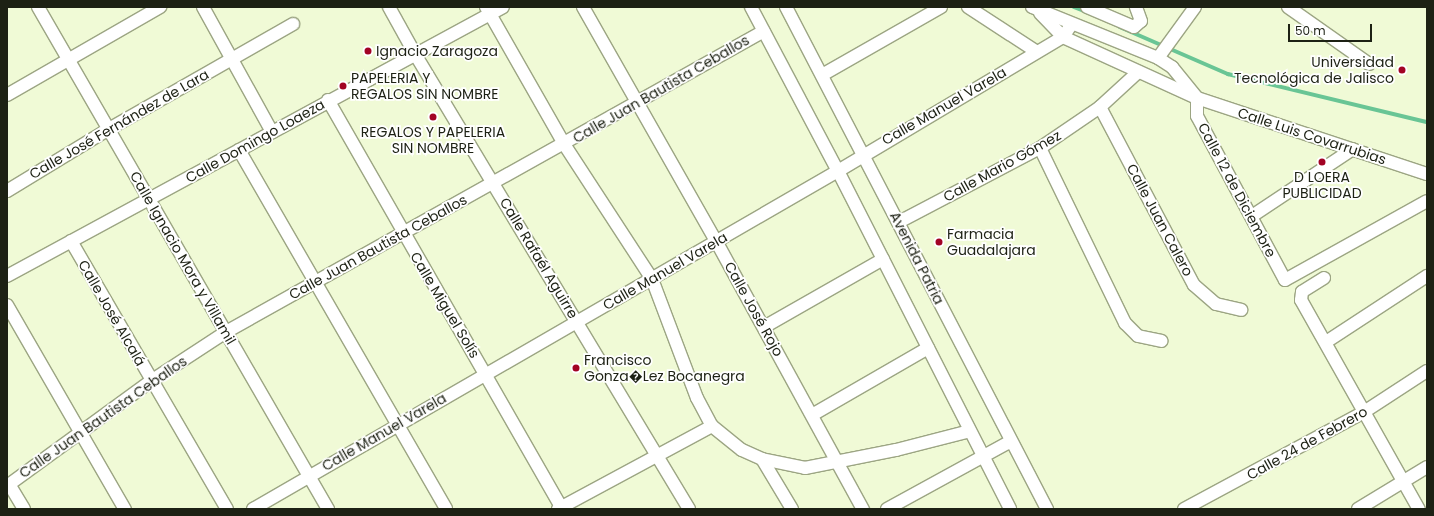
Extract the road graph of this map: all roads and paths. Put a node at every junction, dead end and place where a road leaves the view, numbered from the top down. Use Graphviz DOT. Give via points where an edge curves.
graph roads {
  1 [pos="38,7"];
  2 [pos="160,7"];
  3 [pos="202,7"];
  4 [pos="389,7"];
  5 [pos="503,7"];
  6 [pos="583,7"];
  7 [pos="751,7"];
  8 [pos="786,7"];
  9 [pos="941,7"];
  10 [pos="968,7"];
  11 [pos="1087,7"];
  12 [pos="1136,7"];
  13 [pos="1195,7"];
  14 [pos="1288,7"];
  15 [pos="1036,10"];
  16 [pos="488,11"];
  17 [pos="293,24"];
  18 [pos="1071,25"];
  19 [pos="764,31"];
  20 [pos="1063,37"];
  21 [pos="1037,52"];
  22 [pos="415,54"];
  23 [pos="1161,55"];
  24 [pos="68,58"];
  25 [pos="231,59"];
  26 [pos="1369,64"];
  27 [pos="1138,72"];
  28 [pos="822,75"];
  29 [pos="7,94"];
  30 [pos="1197,98"];
  31 [pos="328,100"];
  32 [pos="637,102"];
  33 [pos="1100,107"];
  34 [pos="109,129"];
  35 [pos="272,132"];
  36 [pos="564,144"];
  37 [pos="1040,148"];
  38 [pos="1353,149"];
  39 [pos="239,150"];
  40 [pos="864,154"];
  41 [pos="838,171"];
  42 [pos="1427,174"];
  43 [pos="494,182"];
  44 [pos="7,191"];
  45 [pos="149,199"];
  46 [pos="1427,201"];
  47 [pos="1252,216"];
  48 [pos="899,222"];
  49 [pos="403,233"];
  50 [pos="716,241"];
  51 [pos="71,242"];
  52 [pos="883,259"];
  53 [pos="7,276"];
  54 [pos="1427,276"];
  55 [pos="1324,278"];
  56 [pos="652,279"];
  57 [pos="315,281"];
  58 [pos="7,305"];
  59 [pos="1241,310"];
  60 [pos="577,321"];
  61 [pos="764,327"];
  62 [pos="226,332"];
  63 [pos="1161,341"];
  64 [pos="1326,342"];
  65 [pos="928,348"];
  66 [pos="1427,371"];
  67 [pos="486,374"];
  68 [pos="151,381"];
  69 [pos="1364,412"];
  70 [pos="812,415"];
  71 [pos="397,424"];
  72 [pos="712,426"];
  73 [pos="970,431"];
  74 [pos="81,432"];
  75 [pos="1011,441"];
  76 [pos="657,456"];
  77 [pos="983,456"];
  78 [pos="762,459"];
  79 [pos="838,462"];
  80 [pos="1427,466"];
  81 [pos="309,476"];
  82 [pos="1402,483"];
  83 [pos="8,485"];
  84 [pos="561,508"];
  85 [pos="24,509"];
  86 [pos="125,509"];
  87 [pos="227,509"];
  88 [pos="253,509"];
  89 [pos="328,509"];
  90 [pos="446,509"];
  91 [pos="689,509"];
  92 [pos="792,509"];
  93 [pos="863,509"];
  94 [pos="887,509"];
  95 [pos="1010,509"];
  96 [pos="1047,509"];
  97 [pos="1184,509"];
  98 [pos="1358,509"];
  99 [pos="1419,509"];
  1 -- 24 [label="street, Calle Ignacio Mora y Villamil"];
  2 -- 24 [label="street"];
  3 -- 25 [label="street"];
  4 -- 22 [label="street, Calle Rafaél Aguirre"];
  5 -- 16 [label="street, Calle Domingo Loaeza"];
  6 -- 32 [label="street, Calle José Rojo"];
  7 -- 19 [label="street"];
  8 -- 28 [label="street, Avenida Patria"];
  9 -- 28 [label="street"];
  10 -- 21 [label="street"];
  11 -- 12 [label="street" via="1131,26 1140,23"];
  13 -- 23 [label="street"];
  14 -- 26 [label="street"];
  15 -- 18 [label="street, Calle Luis Covarrubias"];
  15 -- 20 [label="street, Calle Luis Covarrubias"];
  16 -- 22 [label="street, Calle Domingo Loaeza"];
  16 -- 36 [label="street"];
  17 -- 25 [label="street, Calle José Fernández de Lara"];
  18 -- 20 [label="street, Calle Manuel Varela"];
  18 -- 23 [label="street, Calle Luis Covarrubias"];
  19 -- 32 [label="street, Calle Juan Bautista Ceballos"];
  19 -- 41 [label="street"];
  20 -- 21 [label="street, Calle Manuel Varela"];
  20 -- 27 [label="street, Calle Luis Covarrubias"];
  21 -- 40 [label="street, Calle Manuel Varela"];
  22 -- 31 [label="street, Calle Domingo Loaeza"];
  22 -- 43 [label="street, Calle Rafaél Aguirre"];
  23 -- 30 [label="street, Calle Luis Covarrubias"];
  24 -- 29 [label="street"];
  24 -- 34 [label="street, Calle Ignacio Mora y Villamil"];
  25 -- 34 [label="street, Calle José Fernández de Lara"];
  25 -- 35 [label="street"];
  27 -- 30 [label="street, Calle Luis Covarrubias"];
  27 -- 33 [label="street, Calle Mario Gómez"];
  28 -- 40 [label="street, Avenida Patria"];
  30 -- 38 [label="street, Calle Luis Covarrubias"];
  30 -- 47 [label="street, Calle 12 de Diciembre" via="1197,116"];
  31 -- 35 [label="street, Calle Domingo Loaeza"];
  31 -- 49 [label="street, Calle Miguel Solís"];
  32 -- 36 [label="street, Calle Juan Bautista Ceballos"];
  32 -- 50 [label="street, Calle José Rojo"];
  33 -- 37 [label="street, Calle Mario Gómez"];
  33 -- 59 [label="street, Calle Juan Calero" via="1194,284 1216,304"];
  34 -- 44 [label="street, Calle José Fernández de Lara"];
  34 -- 45 [label="street, Calle Ignacio Mora y Villamil"];
  35 -- 39 [label="street, Calle Domingo Loaeza"];
  36 -- 43 [label="street, Calle Juan Bautista Ceballos"];
  36 -- 56 [label="street"];
  37 -- 48 [label="street, Calle Mario Gómez"];
  37 -- 63 [label="street" via="1124,323 1138,336"];
  38 -- 42 [label="street, Calle Luis Covarrubias"];
  38 -- 47 [label="street"];
  39 -- 45 [label="street, Calle Domingo Loaeza"];
  39 -- 57 [label="street"];
  40 -- 41 [label="street, Calle Manuel Varela"];
  40 -- 48 [label="street, Avenida Patria"];
  41 -- 50 [label="street, Calle Manuel Varela"];
  41 -- 52 [label="street"];
  43 -- 49 [label="street, Calle Juan Bautista Ceballos"];
  43 -- 60 [label="street, Calle Rafaél Aguirre"];
  45 -- 51 [label="street, Calle Domingo Loaeza"];
  45 -- 62 [label="street, Calle Ignacio Mora y Villamil"];
  46 -- 47 [label="street, Calle 12 de Diciembre" via="1286,280"];
  48 -- 75 [label="street, Avenida Patria"];
  49 -- 57 [label="street, Calle Juan Bautista Ceballos"];
  49 -- 67 [label="street, Calle Miguel Solís"];
  50 -- 56 [label="street, Calle Manuel Varela"];
  50 -- 61 [label="street, Calle José Rojo"];
  51 -- 53 [label="street, Calle Domingo Loaeza"];
  51 -- 68 [label="street, Calle José Alcalá"];
  52 -- 61 [label="street"];
  52 -- 65 [label="street"];
  54 -- 64 [label="street"];
  55 -- 64 [label="street" via="1300,296"];
  56 -- 60 [label="street, Calle Manuel Varela"];
  56 -- 72 [label="street" via="697,398"];
  57 -- 62 [label="street, Calle Juan Bautista Ceballos"];
  57 -- 71 [label="street"];
  58 -- 74 [label="street"];
  60 -- 67 [label="street, Calle Manuel Varela"];
  60 -- 76 [label="street, Calle Rafaél Aguirre"];
  61 -- 70 [label="street, Calle José Rojo"];
  62 -- 68 [label="street, Calle Juan Bautista Ceballos"];
  62 -- 81 [label="street, Calle Ignacio Mora y Villamil"];
  64 -- 69 [label="street"];
  65 -- 70 [label="street"];
  65 -- 73 [label="street"];
  66 -- 69 [label="street, Calle 24 de Febrero"];
  67 -- 71 [label="street, Calle Manuel Varela"];
  67 -- 84 [label="street, Calle Miguel Solís"];
  68 -- 74 [label="street, Calle Juan Bautista Ceballos"];
  68 -- 87 [label="street, Calle José Alcalá"];
  69 -- 82 [label="street"];
  69 -- 97 [label="street, Calle 24 de Febrero"];
  70 -- 79 [label="street, Calle José Rojo"];
  71 -- 81 [label="street, Calle Manuel Varela"];
  71 -- 90 [label="street"];
  72 -- 76 [label="street"];
  72 -- 78 [label="street" via="742,450"];
  73 -- 77 [label="street"];
  73 -- 79 [label="street"];
  74 -- 83 [label="street, Calle Juan Bautista Ceballos"];
  74 -- 86 [label="street"];
  75 -- 77 [label="street"];
  75 -- 96 [label="street, Avenida Patria"];
  76 -- 84 [label="street"];
  76 -- 91 [label="street, Calle Rafaél Aguirre"];
  77 -- 94 [label="street"];
  77 -- 95 [label="street"];
  78 -- 79 [label="street" via="805,468"];
  78 -- 92 [label="street"];
  79 -- 93 [label="street, Calle José Rojo"];
  80 -- 82 [label="street"];
  81 -- 88 [label="street, Calle Manuel Varela"];
  81 -- 89 [label="street, Calle Ignacio Mora y Villamil"];
  82 -- 98 [label="street"];
  82 -- 99 [label="street"];
  83 -- 85 [label="street"];
}
